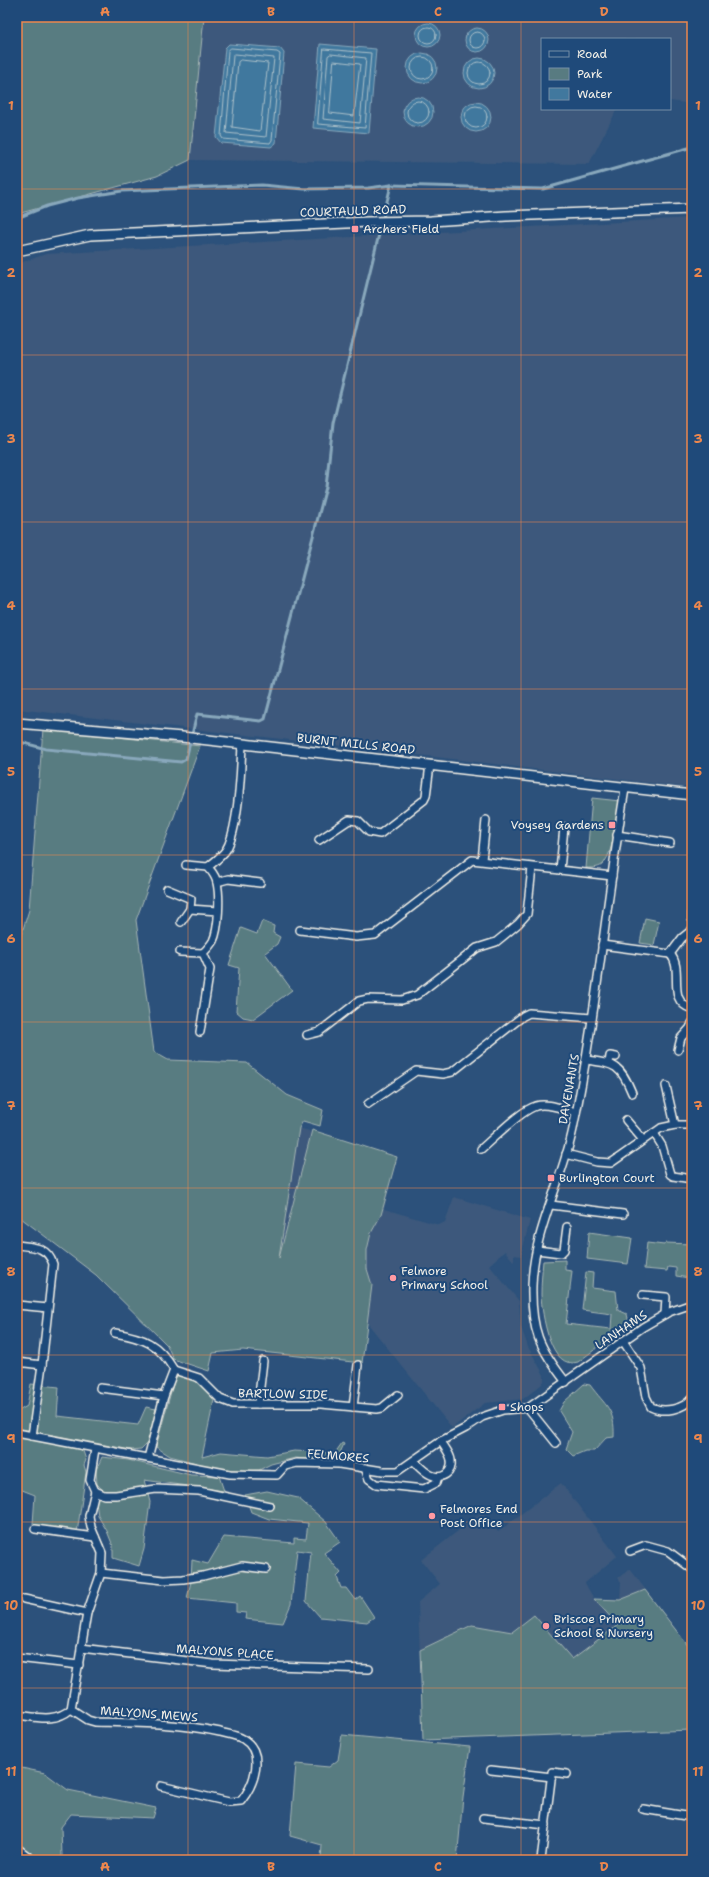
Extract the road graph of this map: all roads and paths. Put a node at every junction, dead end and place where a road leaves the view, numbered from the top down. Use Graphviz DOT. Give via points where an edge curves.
graph roads {
  1 [pos="692,209"];
  2 [pos="17,251"];
  3 [pos="17,723"];
  4 [pos="242,744"];
  5 [pos="430,765"];
  6 [pos="625,789"];
  7 [pos="692,795"];
  8 [pos="486,820"];
  9 [pos="564,826"];
  10 [pos="617,835"];
  11 [pos="319,840"];
  12 [pos="670,844"];
  13 [pos="482,860"];
  14 [pos="186,865"];
  15 [pos="208,867"];
  16 [pos="532,868"];
  17 [pos="560,870"];
  18 [pos="612,876"];
  19 [pos="217,882"];
  20 [pos="260,883"];
  21 [pos="167,890"];
  22 [pos="692,905"];
  23 [pos="190,909"];
  24 [pos="218,911"];
  25 [pos="692,919"];
  26 [pos="181,922"];
  27 [pos="300,930"];
  28 [pos="692,930"];
  29 [pos="602,945"];
  30 [pos="180,952"];
  31 [pos="203,954"];
  32 [pos="670,954"];
  33 [pos="692,1009"];
  34 [pos="592,1018"];
  35 [pos="692,1023"];
  36 [pos="200,1032"];
  37 [pos="307,1036"];
  38 [pos="678,1050"];
  39 [pos="616,1057"];
  40 [pos="586,1060"];
  41 [pos="609,1063"];
  42 [pos="666,1086"];
  43 [pos="632,1093"];
  44 [pos="368,1104"];
  45 [pos="576,1112"];
  46 [pos="626,1120"];
  47 [pos="675,1125"];
  48 [pos="692,1125"];
  49 [pos="654,1133"];
  50 [pos="643,1140"];
  51 [pos="481,1149"];
  52 [pos="566,1154"];
  53 [pos="692,1179"];
  54 [pos="551,1205"];
  55 [pos="623,1214"];
  56 [pos="567,1227"];
  57 [pos="17,1245"];
  58 [pos="537,1250"];
  59 [pos="644,1295"];
  60 [pos="17,1304"];
  61 [pos="692,1304"];
  62 [pos="48,1308"];
  63 [pos="665,1314"];
  64 [pos="114,1333"];
  65 [pos="623,1341"];
  66 [pos="17,1362"];
  67 [pos="263,1362"];
  68 [pos="42,1365"];
  69 [pos="358,1365"];
  70 [pos="174,1370"];
  71 [pos="566,1382"];
  72 [pos="100,1388"];
  73 [pos="398,1395"];
  74 [pos="164,1396"];
  75 [pos="692,1398"];
  76 [pos="258,1404"];
  77 [pos="353,1407"];
  78 [pos="528,1408"];
  79 [pos="17,1433"];
  80 [pos="32,1436"];
  81 [pos="441,1441"];
  82 [pos="556,1443"];
  83 [pos="95,1449"];
  84 [pos="148,1458"];
  85 [pos="414,1461"];
  86 [pos="365,1468"];
  87 [pos="438,1477"];
  88 [pos="95,1491"];
  89 [pos="270,1506"];
  90 [pos="35,1529"];
  91 [pos="95,1537"];
  92 [pos="630,1551"];
  93 [pos="266,1569"];
  94 [pos="692,1569"];
  95 [pos="101,1573"];
  96 [pos="24,1599"];
  97 [pos="87,1613"];
  98 [pos="81,1648"];
  99 [pos="17,1658"];
  100 [pos="79,1665"];
  101 [pos="369,1669"];
  102 [pos="71,1709"];
  103 [pos="17,1715"];
  104 [pos="491,1770"];
  105 [pos="552,1774"];
  106 [pos="567,1774"];
  107 [pos="161,1786"];
  108 [pos="643,1809"];
  109 [pos="692,1817"];
  110 [pos="483,1818"];
  111 [pos="546,1825"];
  112 [pos="17,1848"];
  113 [pos="33,1860"];
  114 [pos="541,1860"];
  1 -- 2 [label="street, COURTAULD ROAD" via="90,235"];
  3 -- 4 [label="street, BURNT MILLS ROAD"];
  4 -- 5 [label="street, BURNT MILLS ROAD"];
  4 -- 15 [label="street" via="240,784 231,836 226,850"];
  5 -- 6 [label="street, BURNT MILLS ROAD"];
  5 -- 11 [label="street" via="424,800 380,834 369,832 358,821 349,820"];
  6 -- 7 [label="street, BURNT MILLS ROAD"];
  6 -- 10 [label="street, DAVENANTS"];
  8 -- 13 [label="street"];
  9 -- 17 [label="street"];
  10 -- 12 [label="street"];
  10 -- 18 [label="street, DAVENANTS"];
  13 -- 16 [label="street"];
  13 -- 27 [label="street" via="467,863 375,935 361,937"];
  14 -- 15 [label="street"];
  15 -- 19 [label="street"];
  16 -- 17 [label="street"];
  16 -- 37 [label="street" via="527,914 496,942 477,948 417,995 402,1000 359,1001 319,1032"];
  17 -- 18 [label="street"];
  18 -- 29 [label="street, DAVENANTS"];
  19 -- 20 [label="street" via="228,879"];
  19 -- 24 [label="street"];
  21 -- 23 [label="street" via="191,899"];
  22 -- 25 [label="street"];
  23 -- 24 [label="street"];
  23 -- 26 [label="street"];
  24 -- 31 [label="street" via="213,941"];
  28 -- 32 [label="street"];
  29 -- 32 [label="street"];
  29 -- 34 [label="street, DAVENANTS"];
  30 -- 31 [label="street"];
  31 -- 36 [label="street" via="210,970"];
  32 -- 33 [label="street" via="676,966 677,995 685,1006"];
  34 -- 40 [label="street, DAVENANTS"];
  34 -- 44 [label="street" via="529,1013 452,1072 443,1074 416,1071"];
  35 -- 38 [label="street" via="681,1038"];
  39 -- 41 [label="street" via="610,1056"];
  40 -- 41 [label="street"];
  40 -- 45 [label="street, DAVENANTS"];
  41 -- 43 [label="street" via="624,1073"];
  42 -- 47 [label="street"];
  45 -- 51 [label="street" via="536,1105"];
  45 -- 52 [label="street, DAVENANTS"];
  46 -- 50 [label="street"];
  47 -- 48 [label="street"];
  47 -- 49 [label="street" via="661,1128"];
  49 -- 50 [label="street"];
  49 -- 53 [label="street" via="662,1146 670,1174"];
  50 -- 52 [label="street" via="611,1163"];
  52 -- 54 [label="street, DAVENANTS"];
  54 -- 55 [label="street"];
  54 -- 58 [label="street, DAVENANTS"];
  56 -- 58 [label="street" via="564,1250 561,1253"];
  57 -- 62 [label="street" via="42,1249 51,1258 53,1264"];
  58 -- 71 [label="street, DAVENANTS" via="532,1287 535,1330 543,1351"];
  59 -- 63 [label="street" via="666,1297"];
  60 -- 62 [label="street"];
  61 -- 63 [label="street, LANHAMS"];
  62 -- 68 [label="street"];
  63 -- 65 [label="street, LANHAMS"];
  64 -- 70 [label="street" via="147,1341 166,1357"];
  65 -- 71 [label="street, LANHAMS"];
  65 -- 75 [label="street" via="641,1368 650,1407 660,1410 677,1408 684,1406"];
  66 -- 68 [label="street"];
  67 -- 76 [label="street"];
  68 -- 80 [label="street"];
  69 -- 77 [label="street"];
  70 -- 74 [label="street"];
  70 -- 76 [label="street, BARTLOW SIDE" via="200,1378 225,1403"];
  71 -- 78 [label="street, FELMORES"];
  72 -- 74 [label="street"];
  73 -- 77 [label="street, BARTLOW SIDE" via="382,1408"];
  74 -- 84 [label="street"];
  76 -- 77 [label="street, BARTLOW SIDE"];
  78 -- 81 [label="street, FELMORES" via="494,1412"];
  78 -- 82 [label="street"];
  79 -- 80 [label="street, FELMORES"];
  80 -- 83 [label="street, FELMORES"];
  81 -- 85 [label="street, FELMORES"];
  81 -- 87 [label="street" via="449,1454 451,1467 446,1474"];
  83 -- 84 [label="street, FELMORES"];
  83 -- 88 [label="street" via="90,1480"];
  84 -- 86 [label="street, FELMORES" via="224,1473 253,1475 277,1475 284,1466 297,1463 339,1464"];
  85 -- 86 [label="street, FELMORES" via="398,1471"];
  85 -- 87 [label="street" via="425,1471"];
  86 -- 87 [label="street" via="369,1479 376,1484 424,1490 436,1484"];
  88 -- 89 [label="street" via="104,1495 116,1495 156,1489 199,1491"];
  88 -- 91 [label="street" via="89,1516"];
  90 -- 91 [label="street"];
  91 -- 95 [label="street" via="102,1553"];
  92 -- 94 [label="street" via="646,1545 668,1550"];
  93 -- 95 [label="street" via="242,1566 203,1576 164,1580"];
  95 -- 97 [label="street"];
  96 -- 97 [label="street"];
  97 -- 98 [label="street"];
  98 -- 100 [label="street"];
  98 -- 101 [label="street, MALYONS PLACE" via="213,1664"];
  99 -- 100 [label="street"];
  100 -- 102 [label="street"];
  102 -- 103 [label="street" via="64,1716 54,1718"];
  102 -- 107 [label="street, MALYONS MEWS" via="94,1722 177,1725 242,1738 248,1743 255,1757 254,1779 250,1790 241,1801 229,1802"];
  104 -- 105 [label="street"];
  105 -- 106 [label="street"];
  105 -- 111 [label="street"];
  108 -- 109 [label="street"];
  110 -- 111 [label="street"];
  111 -- 114 [label="street"];
  112 -- 113 [label="street"];
}
